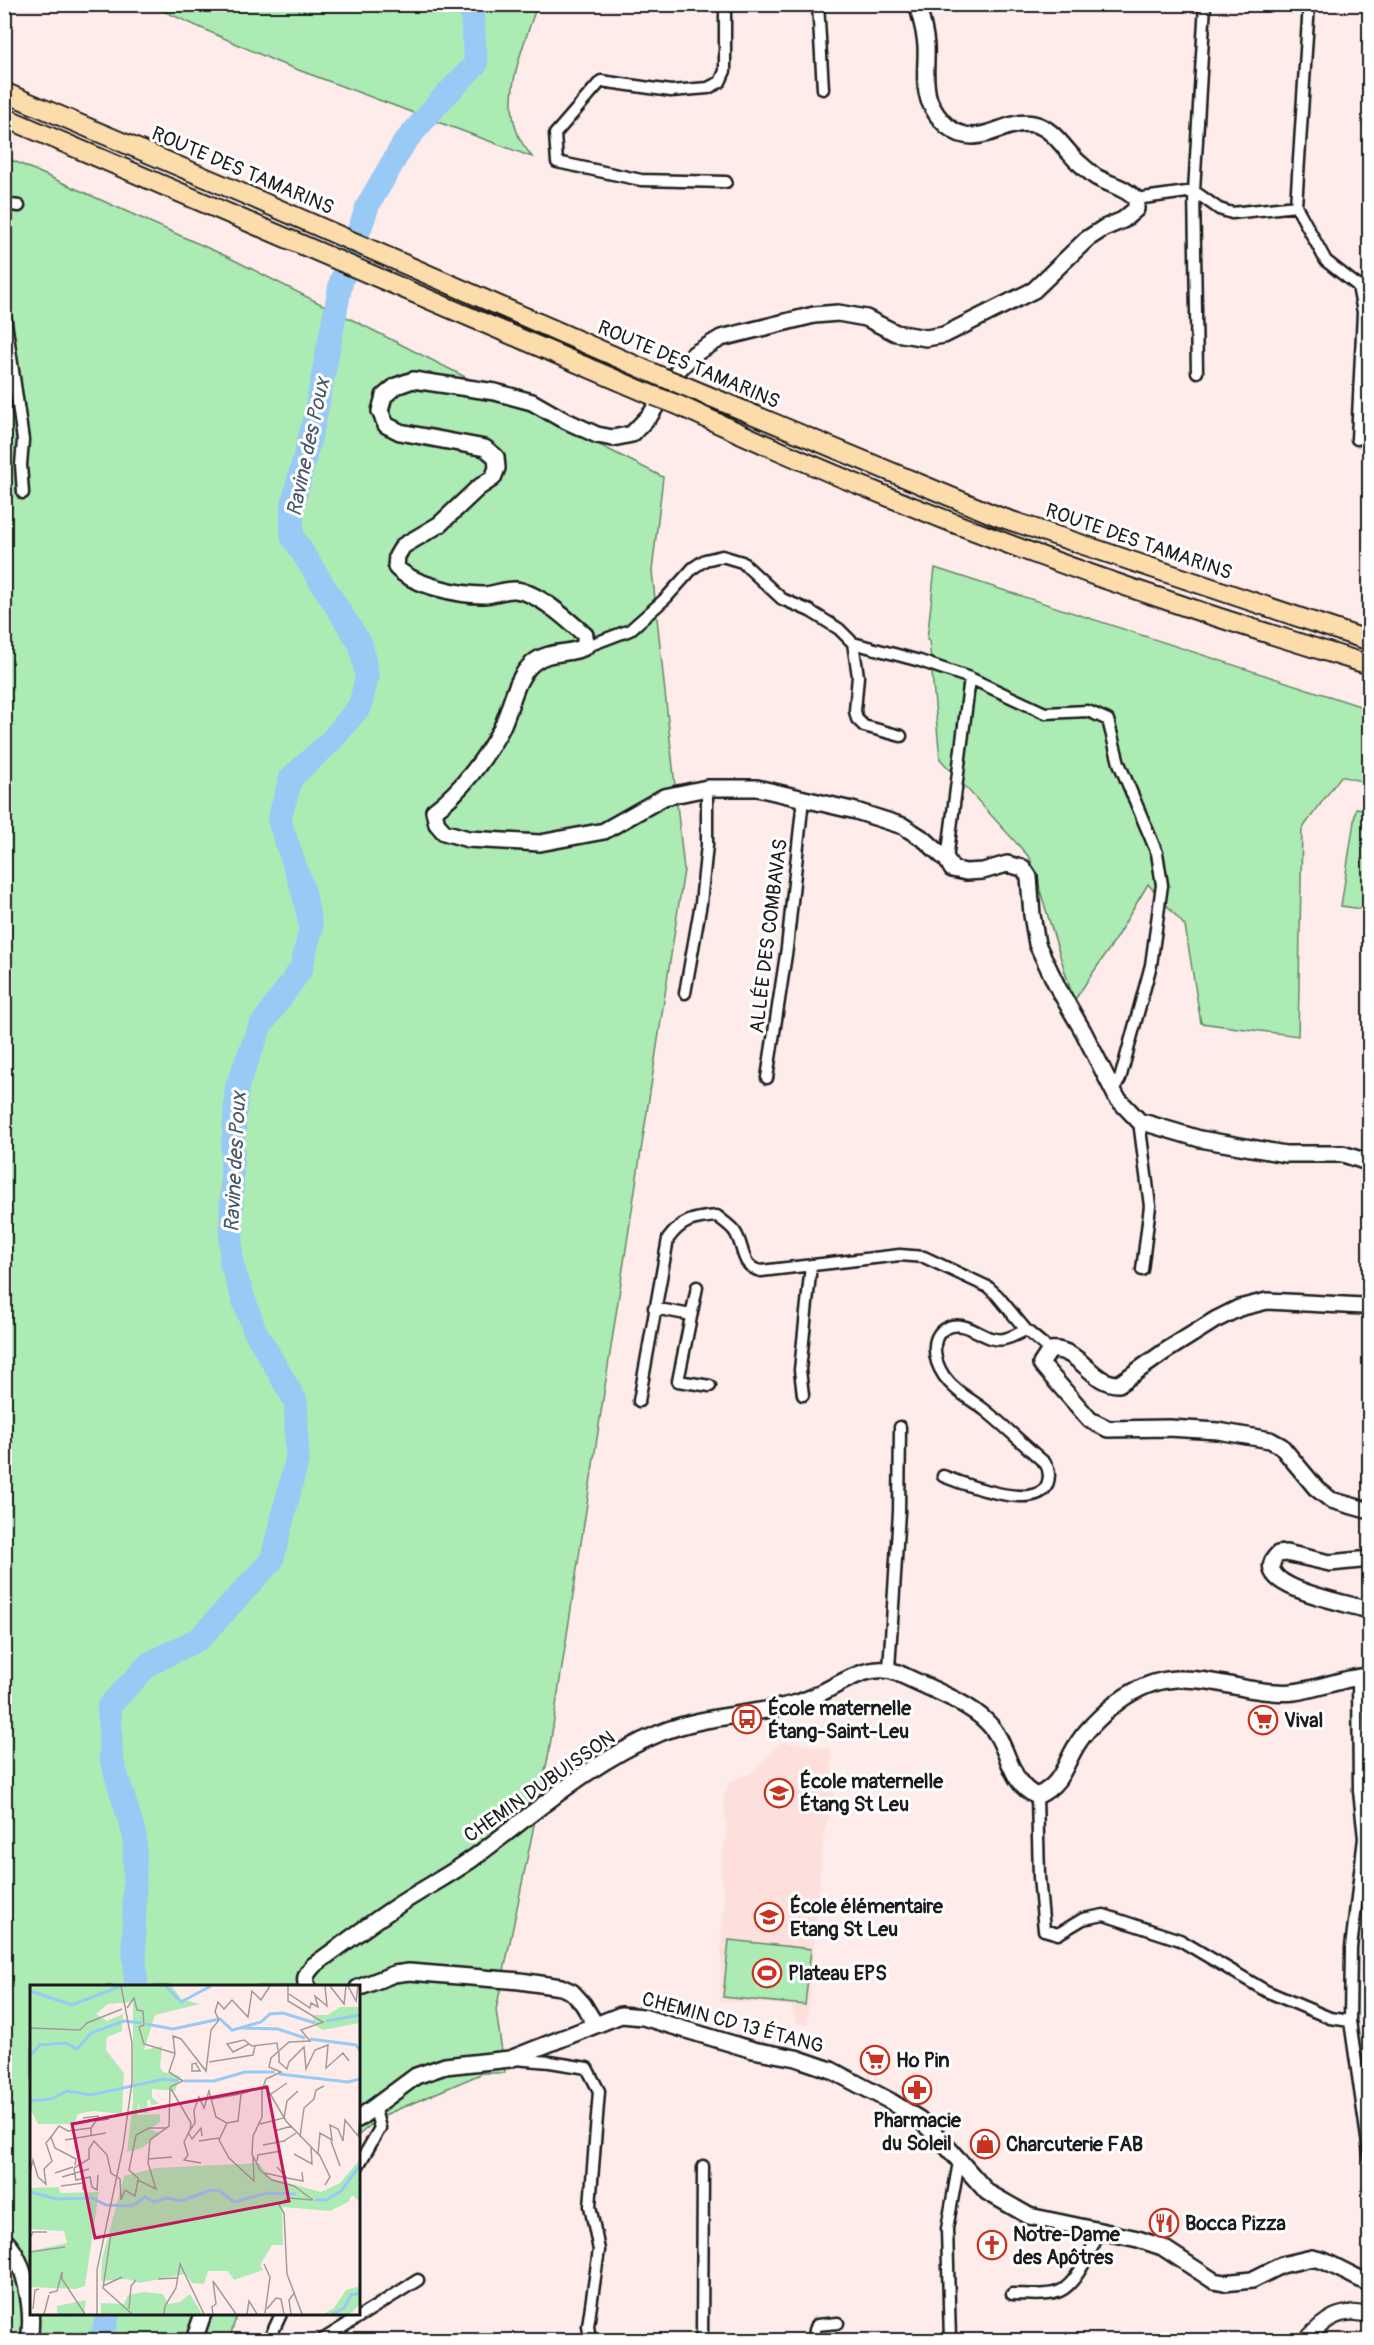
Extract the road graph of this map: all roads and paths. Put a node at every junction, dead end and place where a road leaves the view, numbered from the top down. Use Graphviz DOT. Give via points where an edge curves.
graph roads {
  1 [pos="725,4"];
  2 [pos="818,4"];
  3 [pos="917,4"];
  4 [pos="1205,4"];
  5 [pos="1309,4"];
  6 [pos="823,88"];
  7 [pos="4,92"];
  8 [pos="4,117"];
  9 [pos="726,182"];
  10 [pos="1194,191"];
  11 [pos="1136,199"];
  12 [pos="4,204"];
  13 [pos="19,206"];
  14 [pos="1296,206"];
  15 [pos="4,308"];
  16 [pos="1366,313"];
  17 [pos="1197,372"];
  18 [pos="653,405"];
  19 [pos="1357,439"];
  20 [pos="23,493"];
  21 [pos="1370,641"];
  22 [pos="853,644"];
  23 [pos="585,646"];
  24 [pos="1370,665"];
  25 [pos="970,678"];
  26 [pos="901,736"];
  27 [pos="707,788"];
  28 [pos="803,799"];
  29 [pos="947,860"];
  30 [pos="685,993"];
  31 [pos="766,1078"];
  32 [pos="1113,1091"];
  33 [pos="1139,1121"];
  34 [pos="1370,1163"];
  35 [pos="811,1265"];
  36 [pos="1142,1270"];
  37 [pos="697,1287"];
  38 [pos="1370,1304"];
  39 [pos="654,1308"];
  40 [pos="691,1315"];
  41 [pos="1026,1330"];
  42 [pos="1050,1350"];
  43 [pos="710,1386"];
  44 [pos="803,1395"];
  45 [pos="639,1401"];
  46 [pos="900,1427"];
  47 [pos="943,1476"];
  48 [pos="1370,1511"];
  49 [pos="1370,1559"];
  50 [pos="1370,1611"];
  51 [pos="889,1669"];
  52 [pos="1364,1676"];
  53 [pos="1037,1796"];
  54 [pos="307,1985"];
  55 [pos="360,1987"];
  56 [pos="1350,2021"];
  57 [pos="595,2024"];
  58 [pos="510,2059"];
  59 [pos="374,2106"];
  60 [pos="360,2117"];
  61 [pos="1370,2158"];
  62 [pos="959,2162"];
  63 [pos="360,2163"];
  64 [pos="703,2166"];
  65 [pos="1100,2232"];
  66 [pos="4,2240"];
  67 [pos="418,2280"];
  68 [pos="1370,2284"];
  69 [pos="1012,2294"];
  70 [pos="202,2315"];
  71 [pos="280,2315"];
  72 [pos="1370,2316"];
  73 [pos="838,2323"];
  74 [pos="29,2340"];
  75 [pos="194,2340"];
  76 [pos="268,2340"];
  77 [pos="322,2340"];
  78 [pos="590,2340"];
  79 [pos="702,2340"];
  80 [pos="814,2340"];
  81 [pos="950,2340"];
  82 [pos="1306,2340"];
  1 -- 9 [label="street" via="725,71 720,82 708,88 671,91 601,81 555,134 557,162 641,180"];
  2 -- 6 [label="street"];
  3 -- 11 [label="main road" via="926,45 929,99 939,119 955,133 969,136 1017,124 1034,124 1048,130 1096,177"];
  4 -- 10 [label="street"];
  5 -- 14 [label="street"];
  7 -- 21 [label="highway, ROUTE DES TAMARINS, bridge" via="662,377 997,516"];
  8 -- 18 [label="highway" via="408,290"];
  10 -- 11 [label="street"];
  10 -- 14 [label="street" via="1232,213"];
  10 -- 17 [label="street"];
  11 -- 18 [label="main road" via="1136,209 1087,239 1034,290 944,334 926,338 896,333 866,318 838,313 814,315 721,338 694,354"];
  12 -- 13 [label="street"];
  14 -- 16 [label="street" via="1326,261 1358,286"];
  15 -- 20 [label="street" via="23,440"];
  16 -- 19 [label="street"];
  18 -- 23 [label="main road" via="632,434 613,438 597,435 532,402 495,392 412,380 384,396 380,411 386,425 400,432 485,448 496,457 497,468 493,478 440,524 403,546 396,567 412,579 448,590 483,595 515,590 534,596 585,635"];
  18 -- 24 [label="highway, bridge" via="678,405 748,438 992,538 1174,603"];
  22 -- 23 [label="street" via="839,628 782,599 742,562 722,556 693,568 630,630"];
  22 -- 25 [label="street"];
  22 -- 26 [label="street" via="858,676 857,719 864,726"];
  23 -- 27 [label="main road" via="533,662 516,688 501,728 479,762 450,799 434,812 437,824 444,832 468,839 540,843 604,831 664,797"];
  25 -- 29 [label="street"];
  25 -- 32 [label="street" via="1045,713 1088,711 1108,720 1119,763 1157,853 1162,885 1151,965 1120,1079"];
  27 -- 28 [label="main road" via="758,788"];
  27 -- 30 [label="street" via="702,892"];
  28 -- 29 [label="main road" via="903,826"];
  28 -- 31 [label="street, ALLÉE DES COMBAVAS" via="787,948"];
  29 -- 32 [label="main road" via="952,869 966,872 983,872 1007,864 1023,867 1029,877 1037,944"];
  32 -- 33 [label="main road"];
  33 -- 34 [label="main road" via="1200,1139 1285,1154 1343,1154"];
  33 -- 36 [label="street" via="1150,1206"];
  35 -- 39 [label="street" via="753,1269 734,1231 717,1216 684,1221 668,1239"];
  35 -- 41 [label="street" via="900,1255 924,1257 988,1287"];
  35 -- 44 [label="street" via="800,1370"];
  37 -- 40 [label="street"];
  38 -- 42 [label="main road" via="1266,1301 1239,1308 1119,1384 1096,1377 1086,1365 1059,1349"];
  39 -- 40 [label="street"];
  39 -- 45 [label="street"];
  40 -- 43 [label="street" via="678,1381"];
  41 -- 42 [label="street"];
  41 -- 47 [label="street" via="997,1339 971,1327 951,1326 936,1338 936,1355 943,1375 958,1392 985,1410 1045,1463 1049,1473 1045,1489 1026,1496 1003,1494"];
  42 -- 48 [label="main road" via="1041,1364 1090,1420 1108,1429 1178,1428 1270,1440 1281,1446 1331,1500"];
  46 -- 51 [label="street"];
  49 -- 50 [label="main road" via="1330,1563 1286,1553 1278,1554 1271,1566 1287,1586"];
  51 -- 53 [label="main road" via="944,1695 988,1722 1018,1781"];
  51 -- 54 [label="main road, CHEMIN DUBUISSON" via="865,1672 798,1703 700,1720 636,1744 567,1787 470,1860 314,1965 307,1972"];
  52 -- 53 [label="main road" via="1294,1692 1261,1691 1183,1677 1141,1687 1117,1702 1080,1739 1059,1779"];
  52 -- 56 [label="street" via="1359,1791 1364,1839 1351,1948"];
  53 -- 56 [label="street" via="1044,1930 1058,1934 1083,1919 1104,1915 1180,1940 1266,1991 1330,2018"];
  55 -- 57 [label="main road" via="409,1972 548,1984 572,1992"];
  56 -- 61 [label="street"];
  57 -- 58 [label="main road, CHEMIN CD 13 ÉTANG"];
  57 -- 62 [label="main road, CHEMIN CD 13 ÉTANG" via="621,2015 643,2017 831,2070 918,2119"];
  58 -- 59 [label="main road, CHEMIN CD 13 ÉTANG" via="445,2066 416,2076"];
  58 -- 78 [label="street" via="587,2068 599,2091 590,2206 599,2250 588,2326"];
  59 -- 60 [label="main road, CHEMIN CD 13 ÉTANG"];
  59 -- 63 [label="street" via="380,2128"];
  62 -- 65 [label="main road, CHEMIN CD 13 ÉTANG" via="987,2192 1029,2216"];
  62 -- 81 [label="street" via="947,2229"];
  64 -- 79 [label="street"];
  65 -- 68 [label="main road, CHEMIN CD 13 ÉTANG" via="1162,2247 1214,2281 1224,2283 1252,2280 1282,2265 1312,2258 1324,2260"];
  65 -- 69 [label="street" via="1067,2287 1058,2292"];
  66 -- 74 [label="main road" via="22,2268"];
  67 -- 77 [label="street"];
  70 -- 75 [label="main road"];
  71 -- 76 [label="street"];
  72 -- 82 [label="street" via="1337,2314 1321,2323"];
  73 -- 80 [label="street" via="818,2325"];
}
